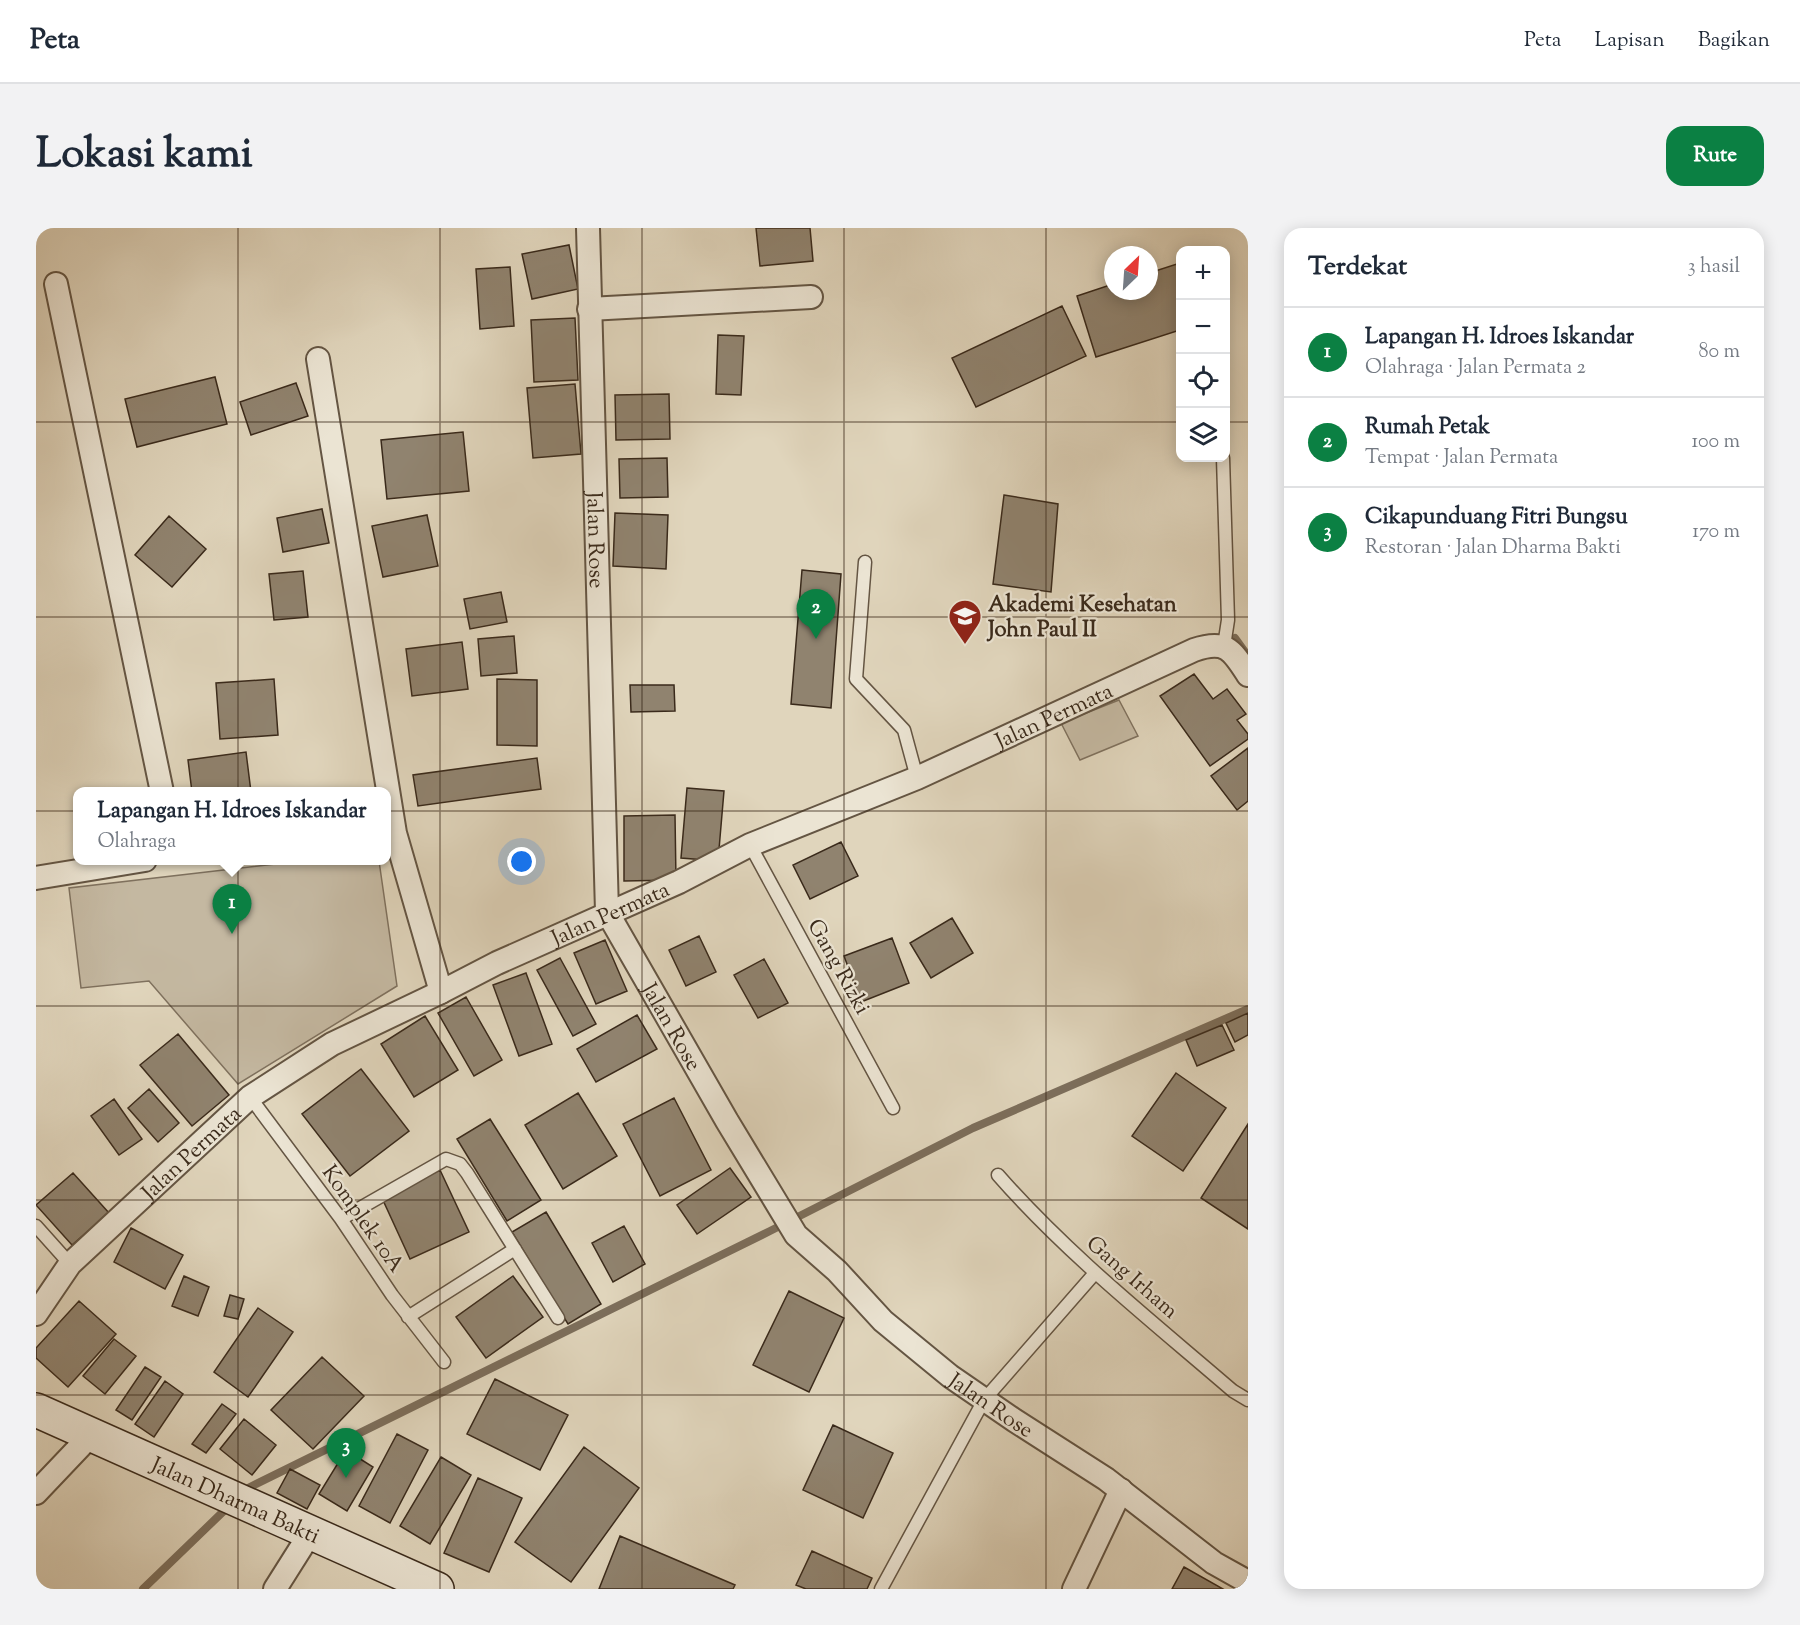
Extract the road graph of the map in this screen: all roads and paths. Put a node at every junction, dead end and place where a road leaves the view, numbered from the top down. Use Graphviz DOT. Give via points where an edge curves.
graph roads {
  1 [pos="588,228"];
  2 [pos="56,284"];
  3 [pos="811,297"];
  4 [pos="589,309"];
  5 [pos="318,359"];
  6 [pos="1222,462"];
  7 [pos="865,562"];
  8 [pos="1224,646"];
  9 [pos="1248,675"];
  10 [pos="917,778"];
  11 [pos="161,787"];
  12 [pos="384,787"];
  13 [pos="391,834"];
  14 [pos="750,845"];
  15 [pos="119,865"];
  16 [pos="36,878"];
  17 [pos="607,912"];
  18 [pos="441,992"];
  19 [pos="250,1097"];
  20 [pos="892,1108"];
  21 [pos="999,1175"];
  22 [pos="341,1220"];
  23 [pos="36,1226"];
  24 [pos="515,1249"];
  25 [pos="70,1264"];
  26 [pos="1095,1273"];
  27 [pos="36,1314"];
  28 [pos="408,1317"];
  29 [pos="558,1318"];
  30 [pos="444,1362"];
  31 [pos="984,1400"];
  32 [pos="1248,1400"];
  33 [pos="36,1410"];
  34 [pos="92,1434"];
  35 [pos="1121,1490"];
  36 [pos="36,1493"];
  37 [pos="311,1532"];
  38 [pos="1248,1582"];
  39 [pos="275,1589"];
  40 [pos="437,1589"];
  41 [pos="880,1589"];
  42 [pos="1074,1589"];
  1 -- 4 [label="street, Jalan Rose"];
  2 -- 11 [label="street"];
  3 -- 4 [label="street"];
  4 -- 17 [label="street, Jalan Rose"];
  5 -- 12 [label="street"];
  6 -- 8 [label="lane" via="1228,620"];
  7 -- 10 [label="lane" via="856,680 904,730"];
  8 -- 9 [label="street"];
  8 -- 10 [label="street, Jalan Permata" via="1215,644 1194,650"];
  10 -- 14 [label="street, Jalan Permata"];
  13 -- 18 [label="street"];
  14 -- 17 [label="street, Jalan Permata" via="679,882"];
  14 -- 20 [label="lane, Gang Rizki"];
  15 -- 16 [label="street"];
  17 -- 18 [label="street, Jalan Permata"];
  17 -- 31 [label="street, Jalan Rose" via="796,1235 837,1271 883,1321"];
  18 -- 19 [label="street, Jalan Permata" via="332,1044"];
  19 -- 22 [label="lane, Komplek 10A"];
  19 -- 25 [label="street, Jalan Permata"];
  21 -- 26 [label="lane, Gang Irham" via="1029,1211"];
  22 -- 24 [label="lane" via="446,1159 460,1164 467,1173"];
  22 -- 28 [label="lane, Komplek 10A"];
  23 -- 25 [label="lane"];
  24 -- 28 [label="lane"];
  24 -- 29 [label="lane"];
  25 -- 27 [label="street, Jalan Permata"];
  26 -- 31 [label="lane"];
  26 -- 32 [label="lane, Gang Irham"];
  28 -- 30 [label="lane, Komplek 10A"];
  31 -- 35 [label="street, Jalan Rose"];
  31 -- 41 [label="lane"];
  33 -- 34 [label="main road, Jalan Dharma Bakti"];
  34 -- 36 [label="street"];
  34 -- 37 [label="main road, Jalan Dharma Bakti"];
  35 -- 38 [label="street, Jalan Rose" via="1195,1550"];
  35 -- 42 [label="street"];
  37 -- 39 [label="street"];
  37 -- 40 [label="main road, Jalan Dharma Bakti"];
}
